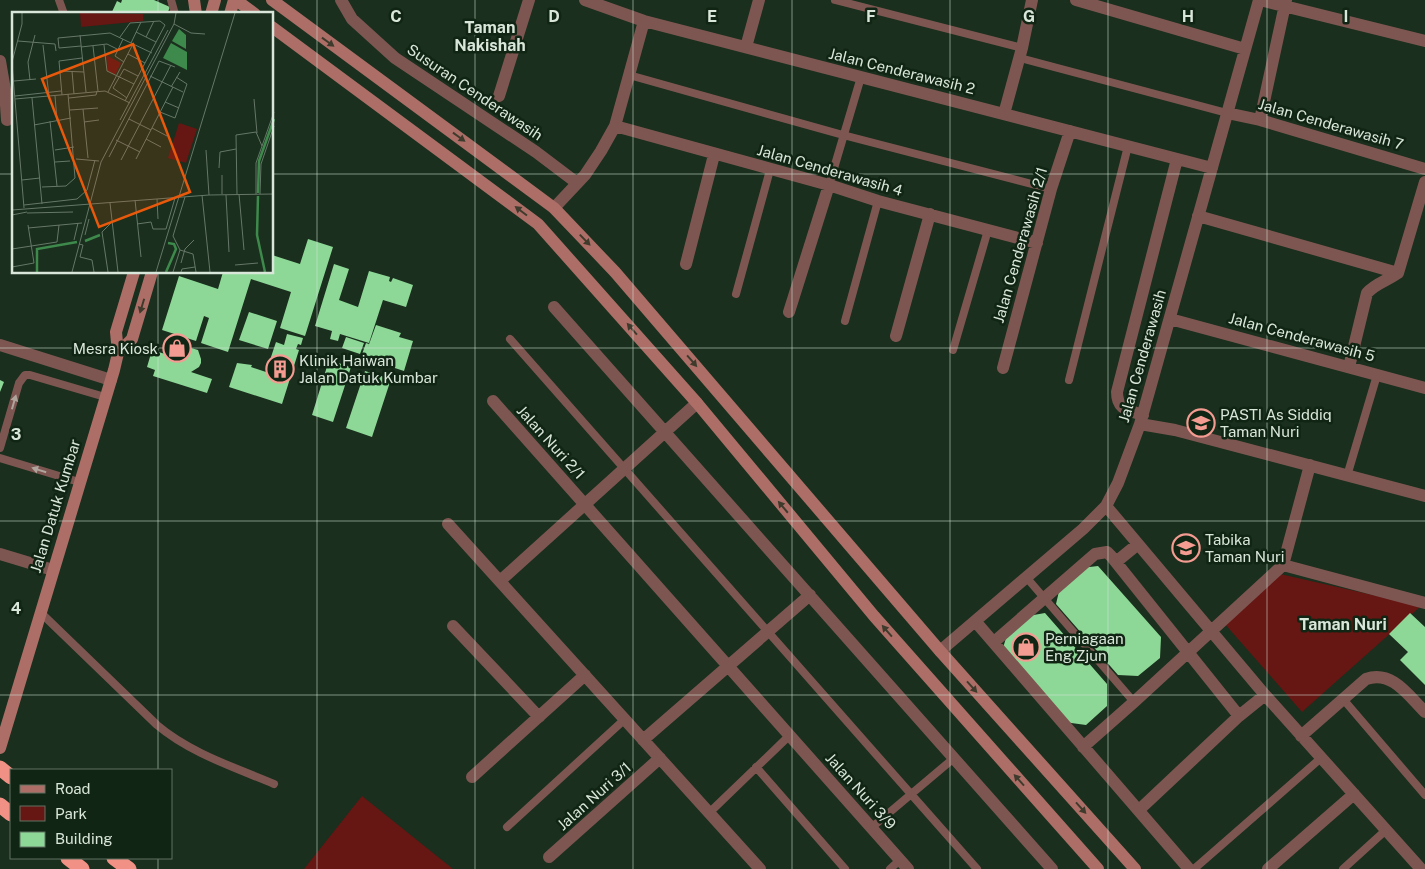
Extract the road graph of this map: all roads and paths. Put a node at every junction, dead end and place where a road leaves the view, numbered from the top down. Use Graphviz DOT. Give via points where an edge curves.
graph roads {
  1 [pos="59,0"];
  2 [pos="235,0"];
  3 [pos="272,0"];
  4 [pos="282,0"];
  5 [pos="341,0"];
  6 [pos="529,0"];
  7 [pos="585,0"];
  8 [pos="759,0"];
  9 [pos="835,0"];
  10 [pos="1032,0"];
  11 [pos="1076,0"];
  12 [pos="1259,0"];
  13 [pos="1286,3"];
  14 [pos="63,12"];
  15 [pos="231,12"];
  16 [pos="252,12"];
  17 [pos="288,13"];
  18 [pos="644,21"];
  19 [pos="274,29"];
  20 [pos="1425,41"];
  21 [pos="746,47"];
  22 [pos="1245,49"];
  23 [pos="1021,53"];
  24 [pos="0,61"];
  25 [pos="629,75"];
  26 [pos="861,77"];
  27 [pos="499,96"];
  28 [pos="1227,113"];
  29 [pos="1004,114"];
  30 [pos="7,120"];
  31 [pos="1260,120"];
  32 [pos="615,126"];
  33 [pos="1070,131"];
  34 [pos="843,135"];
  35 [pos="1128,146"];
  36 [pos="714,155"];
  37 [pos="1177,158"];
  38 [pos="1212,168"];
  39 [pos="1425,169"];
  40 [pos="770,170"];
  41 [pos="1425,182"];
  42 [pos="578,183"];
  43 [pos="829,185"];
  44 [pos="1052,189"];
  45 [pos="878,200"];
  46 [pos="554,208"];
  47 [pos="930,214"];
  48 [pos="1198,216"];
  49 [pos="988,230"];
  50 [pos="1037,243"];
  51 [pos="686,264"];
  52 [pos="1398,273"];
  53 [pos="133,274"];
  54 [pos="151,274"];
  55 [pos="736,294"];
  56 [pos="554,307"];
  57 [pos="790,312"];
  58 [pos="1170,319"];
  59 [pos="845,321"];
  60 [pos="896,336"];
  61 [pos="510,338"];
  62 [pos="0,345"];
  63 [pos="953,350"];
  64 [pos="118,353"];
  65 [pos="1349,367"];
  66 [pos="1003,368"];
  67 [pos="1377,375"];
  68 [pos="110,380"];
  69 [pos="1069,380"];
  70 [pos="1425,388"];
  71 [pos="105,398"];
  72 [pos="494,401"];
  73 [pos="697,403"];
  74 [pos="1142,419"];
  75 [pos="665,432"];
  76 [pos="0,448"];
  77 [pos="0,458"];
  78 [pos="1310,465"];
  79 [pos="624,468"];
  80 [pos="1347,476"];
  81 [pos="79,482"];
  82 [pos="1425,496"];
  83 [pos="585,504"];
  84 [pos="1106,506"];
  85 [pos="448,524"];
  86 [pos="1138,544"];
  87 [pos="0,554"];
  88 [pos="1116,562"];
  89 [pos="1284,565"];
  90 [pos="53,570"];
  91 [pos="1026,577"];
  92 [pos="500,581"];
  93 [pos="810,595"];
  94 [pos="1045,599"];
  95 [pos="1425,603"];
  96 [pos="40,612"];
  97 [pos="975,621"];
  98 [pos="453,626"];
  99 [pos="768,631"];
  100 [pos="1211,631"];
  101 [pos="994,642"];
  102 [pos="940,651"];
  103 [pos="1189,653"];
  104 [pos="728,666"];
  105 [pos="586,675"];
  106 [pos="1265,695"];
  107 [pos="1343,699"];
  108 [pos="1134,702"];
  109 [pos="1425,712"];
  110 [pos="1239,716"];
  111 [pos="539,717"];
  112 [pos="625,719"];
  113 [pos="3,728"];
  114 [pos="790,736"];
  115 [pos="1301,736"];
  116 [pos="643,740"];
  117 [pos="1083,747"];
  118 [pos="0,748"];
  119 [pos="660,758"];
  120 [pos="954,758"];
  121 [pos="1321,758"];
  122 [pos="756,767"];
  123 [pos="0,768"];
  124 [pos="10,776"];
  125 [pos="472,777"];
  126 [pos="274,784"];
  127 [pos="911,794"];
  128 [pos="1354,794"];
  129 [pos="1425,795"];
  130 [pos="0,805"];
  131 [pos="1139,810"];
  132 [pos="10,813"];
  133 [pos="710,813"];
  134 [pos="506,827"];
  135 [pos="872,828"];
  136 [pos="1386,830"];
  137 [pos="549,857"];
  138 [pos="69,859"];
  139 [pos="115,859"];
  140 [pos="904,864"];
  141 [pos="82,869"];
  142 [pos="129,869"];
  143 [pos="760,869"];
  144 [pos="845,869"];
  145 [pos="890,869"];
  146 [pos="977,869"];
  147 [pos="1052,869"];
  148 [pos="1098,869"];
  149 [pos="1135,869"];
  150 [pos="1189,869"];
  151 [pos="1194,869"];
  152 [pos="1268,869"];
  153 [pos="1343,869"];
  154 [pos="1423,869"];
  1 -- 14 [label="lane"];
  2 -- 15 [label="main road"];
  2 -- 16 [label="main road"];
  3 -- 17 [label="main road"];
  4 -- 17 [label="main road"];
  5 -- 42 [label="street, Susuran Cenderawasih" via="352,19 395,58"];
  6 -- 27 [label="street"];
  7 -- 18 [label="street, Jalan Cenderawasih 2"];
  8 -- 21 [label="street"];
  9 -- 23 [label="lane"];
  10 -- 23 [label="street"];
  11 -- 22 [label="street"];
  12 -- 13 [label="street"];
  12 -- 22 [label="street, Jalan Cenderawasih"];
  13 -- 20 [label="street"];
  13 -- 31 [label="street"];
  17 -- 46 [label="main road, one-way"];
  18 -- 21 [label="street, Jalan Cenderawasih 2"];
  18 -- 25 [label="street"];
  73 -- 19 [label="main road, one-way" via="538,224"];
  21 -- 26 [label="street, Jalan Cenderawasih 2"];
  22 -- 28 [label="street, Jalan Cenderawasih"];
  23 -- 28 [label="lane"];
  23 -- 29 [label="street"];
  24 -- 30 [label="street"];
  25 -- 32 [label="street"];
  25 -- 34 [label="lane"];
  26 -- 29 [label="street, Jalan Cenderawasih 2"];
  26 -- 34 [label="lane"];
  28 -- 31 [label="street, Jalan Cenderawasih 7"];
  28 -- 38 [label="street, Jalan Cenderawasih"];
  29 -- 33 [label="street, Jalan Cenderawasih 2"];
  31 -- 39 [label="street, Jalan Cenderawasih 7"];
  32 -- 36 [label="street, Jalan Cenderawasih 4"];
  32 -- 42 [label="street"];
  33 -- 35 [label="street, Jalan Cenderawasih 2"];
  33 -- 44 [label="street, Jalan Cenderawasih 2/1"];
  34 -- 43 [label="lane"];
  34 -- 44 [label="lane"];
  35 -- 37 [label="street, Jalan Cenderawasih 2"];
  35 -- 69 [label="lane"];
  36 -- 40 [label="street, Jalan Cenderawasih 4"];
  36 -- 51 [label="street"];
  37 -- 38 [label="street, Jalan Cenderawasih 2"];
  37 -- 74 [label="street" via="1117,392 1117,400 1122,407"];
  38 -- 48 [label="street, Jalan Cenderawasih"];
  40 -- 43 [label="street, Jalan Cenderawasih 4"];
  40 -- 55 [label="lane"];
  41 -- 52 [label="street"];
  42 -- 46 [label="street"];
  43 -- 45 [label="street, Jalan Cenderawasih 4"];
  43 -- 57 [label="street"];
  44 -- 50 [label="street, Jalan Cenderawasih 2/1"];
  45 -- 47 [label="street, Jalan Cenderawasih 4"];
  45 -- 59 [label="lane"];
  46 -- 102 [label="main road, one-way" via="615,272"];
  47 -- 49 [label="street, Jalan Cenderawasih 4"];
  47 -- 60 [label="street"];
  48 -- 52 [label="street"];
  48 -- 58 [label="street, Jalan Cenderawasih"];
  49 -- 50 [label="street, Jalan Cenderawasih 4"];
  49 -- 63 [label="lane"];
  50 -- 66 [label="street, Jalan Cenderawasih 2/1"];
  52 -- 65 [label="street" via="1367,293"];
  53 -- 64 [label="main road, Jalan Datuk Kumbar" via="116,332"];
  54 -- 64 [label="main road, one-way" via="132,339"];
  56 -- 75 [label="street"];
  58 -- 65 [label="street, Jalan Cenderawasih 5"];
  58 -- 74 [label="street, Jalan Cenderawasih"];
  61 -- 79 [label="lane"];
  62 -- 68 [label="street"];
  64 -- 68 [label="main road, Jalan Datuk Kumbar"];
  65 -- 67 [label="street, Jalan Cenderawasih 5"];
  67 -- 70 [label="street, Jalan Cenderawasih 5"];
  67 -- 80 [label="lane"];
  68 -- 71 [label="main road, Jalan Datuk Kumbar"];
  76 -- 71 [label="lane, one-way" via="24,375"];
  71 -- 81 [label="main road, Jalan Datuk Kumbar"];
  72 -- 83 [label="street, Jalan Nuri 2/1"];
  73 -- 75 [label="street"];
  148 -- 73 [label="main road, one-way" via="874,616"];
  74 -- 78 [label="street"];
  74 -- 84 [label="street, Jalan Cenderawasih"];
  75 -- 79 [label="street"];
  75 -- 93 [label="street"];
  81 -- 77 [label="lane, one-way"];
  78 -- 80 [label="street"];
  78 -- 89 [label="street"];
  79 -- 83 [label="street"];
  79 -- 99 [label="lane"];
  80 -- 82 [label="street"];
  81 -- 90 [label="main road, Jalan Datuk Kumbar"];
  83 -- 92 [label="street"];
  83 -- 104 [label="street, Jalan Nuri 2/1"];
  84 -- 86 [label="street"];
  84 -- 91 [label="street, Jalan Cenderawasih"];
  85 -- 92 [label="street"];
  86 -- 88 [label="street"];
  86 -- 100 [label="street"];
  87 -- 90 [label="street"];
  88 -- 94 [label="street" via="1107,552 1095,554"];
  88 -- 103 [label="street"];
  89 -- 95 [label="street"];
  89 -- 100 [label="street"];
  90 -- 96 [label="main road, Jalan Datuk Kumbar"];
  91 -- 94 [label="lane"];
  91 -- 97 [label="street, Jalan Cenderawasih"];
  92 -- 105 [label="street"];
  93 -- 99 [label="street"];
  93 -- 120 [label="street"];
  94 -- 101 [label="street"];
  94 -- 108 [label="lane"];
  96 -- 113 [label="main road, Jalan Datuk Kumbar"];
  96 -- 126 [label="lane" via="172,738"];
  97 -- 101 [label="street"];
  97 -- 102 [label="street, Jalan Cenderawasih"];
  98 -- 111 [label="street"];
  99 -- 104 [label="street"];
  99 -- 127 [label="lane"];
  100 -- 103 [label="street"];
  100 -- 106 [label="street"];
  101 -- 117 [label="street"];
  102 -- 149 [label="main road, one-way"];
  103 -- 108 [label="street"];
  103 -- 110 [label="street"];
  104 -- 114 [label="street, Jalan Nuri 3/9"];
  104 -- 116 [label="street"];
  105 -- 111 [label="street"];
  105 -- 112 [label="street"];
  106 -- 110 [label="street"];
  106 -- 115 [label="street"];
  107 -- 109 [label="street" via="1366,679 1383,676 1393,681"];
  107 -- 115 [label="street"];
  107 -- 129 [label="lane"];
  108 -- 117 [label="street"];
  110 -- 131 [label="street"];
  111 -- 125 [label="street"];
  112 -- 116 [label="street"];
  112 -- 134 [label="lane"];
  113 -- 118 [label="main road, Jalan Datuk Kumbar"];
  114 -- 122 [label="lane"];
  114 -- 135 [label="street, Jalan Nuri 3/9"];
  115 -- 121 [label="street"];
  116 -- 119 [label="street"];
  117 -- 131 [label="street"];
  119 -- 133 [label="street"];
  119 -- 137 [label="street, Jalan Nuri 3/1"];
  120 -- 127 [label="lane"];
  120 -- 147 [label="street"];
  121 -- 128 [label="street"];
  121 -- 151 [label="lane"];
  122 -- 133 [label="lane"];
  122 -- 144 [label="lane"];
  123 -- 124 [label="highway"];
  127 -- 135 [label="lane"];
  127 -- 146 [label="lane"];
  128 -- 136 [label="street"];
  128 -- 152 [label="street"];
  130 -- 132 [label="highway"];
  131 -- 150 [label="street"];
  133 -- 143 [label="street"];
  135 -- 140 [label="street, Jalan Nuri 3/9"];
  136 -- 153 [label="lane"];
  136 -- 154 [label="street"];
  138 -- 141 [label="highway"];
  139 -- 142 [label="highway"];
  140 -- 145 [label="lane"];
}
